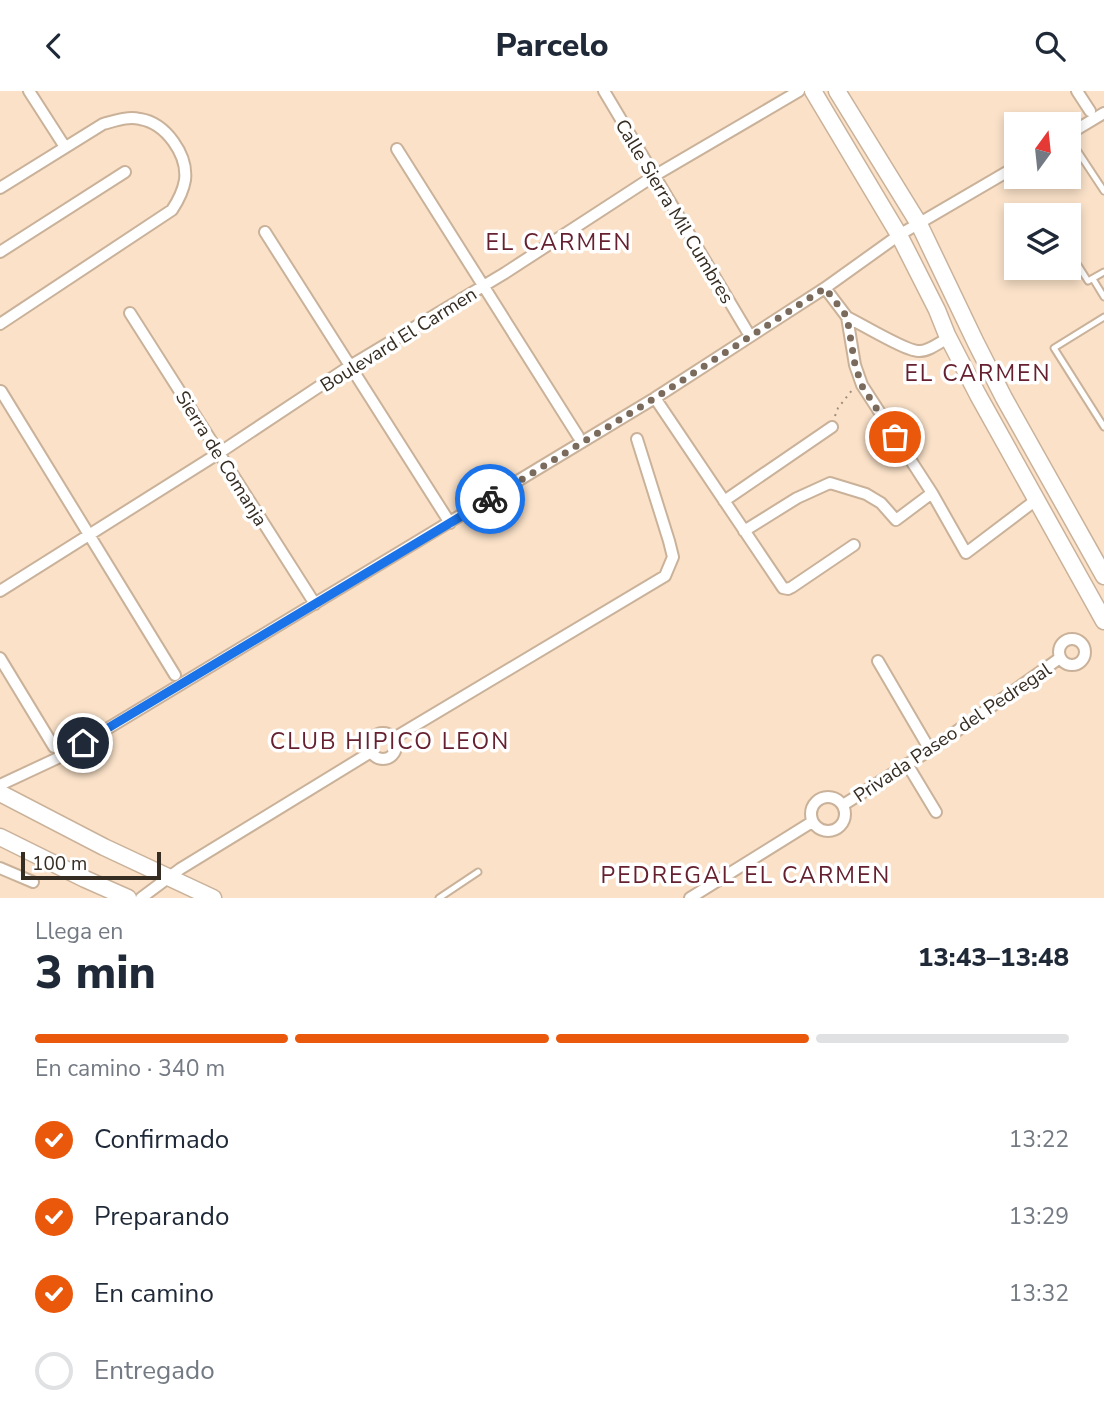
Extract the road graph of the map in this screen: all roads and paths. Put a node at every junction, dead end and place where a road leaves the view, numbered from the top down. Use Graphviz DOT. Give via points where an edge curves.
graph roads {
  1 [pos="29,91"];
  2 [pos="604,91"];
  3 [pos="799,91"];
  4 [pos="813,91"];
  5 [pos="837,91"];
  6 [pos="1077,91"];
  7 [pos="1090,111"];
  8 [pos="1104,113"];
  9 [pos="1082,127"];
  10 [pos="65,147"];
  11 [pos="397,149"];
  12 [pos="1082,156"];
  13 [pos="125,172"];
  14 [pos="1004,174"];
  15 [pos="654,176"];
  16 [pos="0,188"];
  17 [pos="1104,191"];
  18 [pos="919,224"];
  19 [pos="265,232"];
  20 [pos="898,235"];
  21 [pos="0,252"];
  22 [pos="1081,270"];
  23 [pos="1104,272"];
  24 [pos="1093,279"];
  25 [pos="483,286"];
  26 [pos="825,288"];
  27 [pos="1104,297"];
  28 [pos="130,313"];
  29 [pos="847,317"];
  30 [pos="1103,320"];
  31 [pos="0,324"];
  32 [pos="747,331"];
  33 [pos="948,338"];
  34 [pos="350,366"];
  35 [pos="860,381"];
  36 [pos="1,390"];
  37 [pos="655,398"];
  38 [pos="832,427"];
  39 [pos="1104,427"];
  40 [pos="578,436"];
  41 [pos="637,439"];
  42 [pos="219,453"];
  43 [pos="932,493"];
  44 [pos="1036,500"];
  45 [pos="724,501"];
  46 [pos="450,523"];
  47 [pos="744,531"];
  48 [pos="89,535"];
  49 [pos="854,545"];
  50 [pos="1104,576"];
  51 [pos="0,591"];
  52 [pos="315,604"];
  53 [pos="1104,621"];
  54 [pos="1060,658"];
  55 [pos="0,659"];
  56 [pos="878,661"];
  57 [pos="175,675"];
  58 [pos="394,738"];
  59 [pos="54,747"];
  60 [pos="930,750"];
  61 [pos="371,752"];
  62 [pos="907,764"];
  63 [pos="0,785"];
  64 [pos="0,793"];
  65 [pos="843,805"];
  66 [pos="936,812"];
  67 [pos="812,822"];
  68 [pos="0,837"];
  69 [pos="0,868"];
  70 [pos="478,872"];
  71 [pos="168,878"];
  72 [pos="33,882"];
  73 [pos="128,898"];
  74 [pos="141,898"];
  75 [pos="213,898"];
  76 [pos="439,898"];
  77 [pos="690,898"];
  1 -- 10 [label="street"];
  2 -- 15 [label="street, Calle Sierra Mil Cumbres"];
  3 -- 15 [label="street, Boulevard El Carmen"];
  4 -- 20 [label="main road"];
  5 -- 18 [label="main road"];
  6 -- 7 [label="street"];
  8 -- 9 [label="street"];
  10 -- 16 [label="street"];
  10 -- 31 [label="street" via="103,124 131,118 151,122 177,148 185,177 182,191 172,210"];
  11 -- 25 [label="street"];
  12 -- 17 [label="lane"];
  13 -- 21 [label="street"];
  14 -- 18 [label="street"];
  15 -- 25 [label="street, Boulevard El Carmen"];
  15 -- 32 [label="street, Calle Sierra Mil Cumbres"];
  18 -- 20 [label="street"];
  18 -- 50 [label="main road" via="1004,398"];
  19 -- 34 [label="street"];
  20 -- 26 [label="street"];
  20 -- 33 [label="main road"];
  22 -- 24 [label="lane" via="1088,281"];
  23 -- 24 [label="lane"];
  24 -- 27 [label="lane"];
  25 -- 34 [label="street, Boulevard El Carmen"];
  25 -- 40 [label="street"];
  26 -- 29 [label="street"];
  26 -- 37 [label="street"];
  28 -- 42 [label="street, Sierra de Comanja"];
  29 -- 33 [label="street" via="918,351"];
  29 -- 35 [label="street"];
  30 -- 39 [label="lane" via="1054,348"];
  33 -- 44 [label="main road"];
  34 -- 42 [label="street, Boulevard El Carmen"];
  34 -- 46 [label="street"];
  35 -- 38 [label="path" via="838,408"];
  35 -- 43 [label="street"];
  36 -- 48 [label="street"];
  37 -- 45 [label="street"];
  37 -- 46 [label="street"];
  38 -- 45 [label="street"];
  41 -- 58 [label="street" via="673,557 665,576"];
  42 -- 48 [label="street, Boulevard El Carmen"];
  42 -- 52 [label="street, Sierra de Comanja"];
  43 -- 44 [label="street" via="967,553"];
  43 -- 47 [label="street" via="896,520 866,494 830,483"];
  44 -- 53 [label="main road"];
  45 -- 47 [label="street"];
  46 -- 52 [label="street"];
  47 -- 49 [label="street" via="786,589"];
  48 -- 51 [label="street, Boulevard El Carmen"];
  48 -- 57 [label="street"];
  52 -- 63 [label="street" via="62,756"];
  54 -- 60 [label="street, Privada Paseo del Pedregal"];
  55 -- 59 [label="street"];
  56 -- 60 [label="street"];
  58 -- 61 [label="street" via="388,733 373,737"];
  58 -- 61 [label="street" via="393,756 381,760"];
  60 -- 62 [label="street, Privada Paseo del Pedregal"];
  61 -- 71 [label="street"];
  62 -- 65 [label="street, Privada Paseo del Pedregal"];
  62 -- 66 [label="street"];
  64 -- 71 [label="main road"];
  65 -- 67 [label="street" via="823,796 811,807"];
  65 -- 67 [label="street" via="844,820 833,831"];
  67 -- 77 [label="street"];
  68 -- 73 [label="main road"];
  69 -- 72 [label="street"];
  70 -- 76 [label="lane"];
  71 -- 74 [label="street"];
  71 -- 75 [label="main road"];
}
